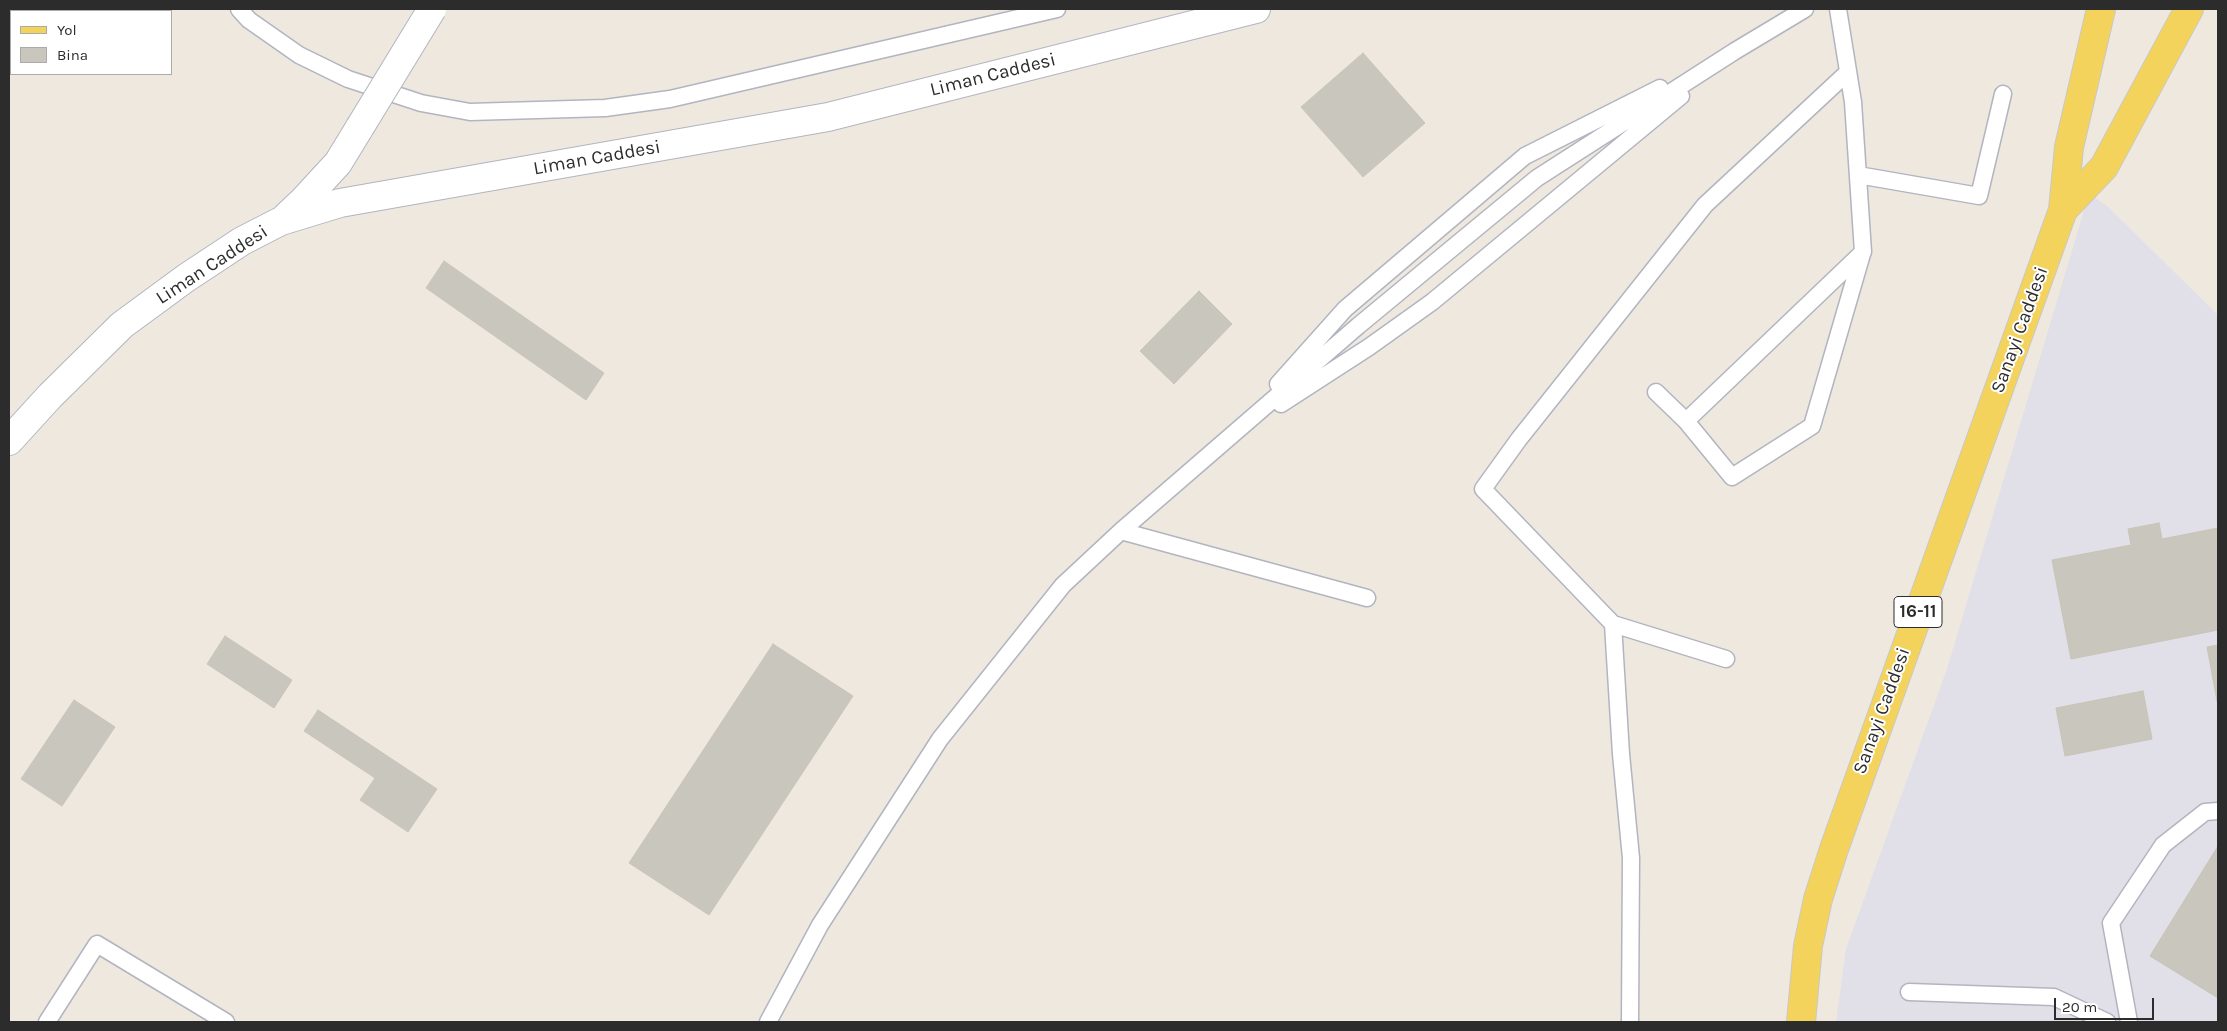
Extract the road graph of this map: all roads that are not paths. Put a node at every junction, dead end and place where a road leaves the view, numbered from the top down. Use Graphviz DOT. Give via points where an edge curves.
graph roads {
  1 [pos="239,9"];
  2 [pos="432,9"];
  3 [pos="1057,9"];
  4 [pos="1256,9"];
  5 [pos="1805,9"];
  6 [pos="1838,9"];
  7 [pos="2101,9"];
  8 [pos="2189,9"];
  9 [pos="1735,51"];
  10 [pos="1848,72"];
  11 [pos="2003,94"];
  12 [pos="1858,175"];
  13 [pos="2063,210"];
  14 [pos="281,221"];
  15 [pos="1863,252"];
  16 [pos="1656,392"];
  17 [pos="1686,421"];
  18 [pos="1231,436"];
  19 [pos="9,441"];
  20 [pos="1121,531"];
  21 [pos="1367,598"];
  22 [pos="1613,624"];
  23 [pos="1726,659"];
  24 [pos="2218,811"];
  25 [pos="1909,992"];
  26 [pos="46,1022"];
  27 [pos="226,1022"];
  28 [pos="768,1022"];
  29 [pos="1630,1022"];
  30 [pos="1800,1022"];
  31 [pos="2107,1022"];
  32 [pos="2129,1022"];
  1 -- 3 [label="lane" via="299,55 348,79 421,103 470,112 605,108 670,99"];
  2 -- 14 [label="street, bridge" via="338,163"];
  4 -- 14 [label="street, Liman Caddesi" via="828,117 340,204"];
  5 -- 9 [label="lane"];
  6 -- 10 [label="lane"];
  7 -- 13 [label="main road" via="2069,148"];
  8 -- 13 [label="main road" via="2104,166"];
  9 -- 18 [label="lane" via="1432,302"];
  9 -- 18 [label="lane" via="1537,178"];
  9 -- 18 [label="lane" via="1525,156 1345,309"];
  10 -- 12 [label="lane"];
  10 -- 22 [label="lane" via="1705,205 1483,489"];
  11 -- 12 [label="lane" via="1979,196"];
  12 -- 15 [label="lane"];
  13 -- 30 [label="main road, Sanayi Caddesi / 16-11" via="1834,849 1818,899 1808,946"];
  14 -- 19 [label="street, Liman Caddesi" via="242,241 122,326"];
  15 -- 17 [label="lane"];
  15 -- 17 [label="lane" via="1812,426 1732,477"];
  16 -- 17 [label="lane"];
  18 -- 20 [label="lane"];
  20 -- 21 [label="lane"];
  20 -- 28 [label="lane" via="1063,585 940,739 820,925"];
  22 -- 23 [label="lane"];
  22 -- 29 [label="lane" via="1620,754 1631,858"];
  24 -- 32 [label="lane" via="2205,812 2163,845 2111,923"];
  25 -- 31 [label="lane" via="2054,997"];
  26 -- 27 [label="lane" via="97,944"];
}
